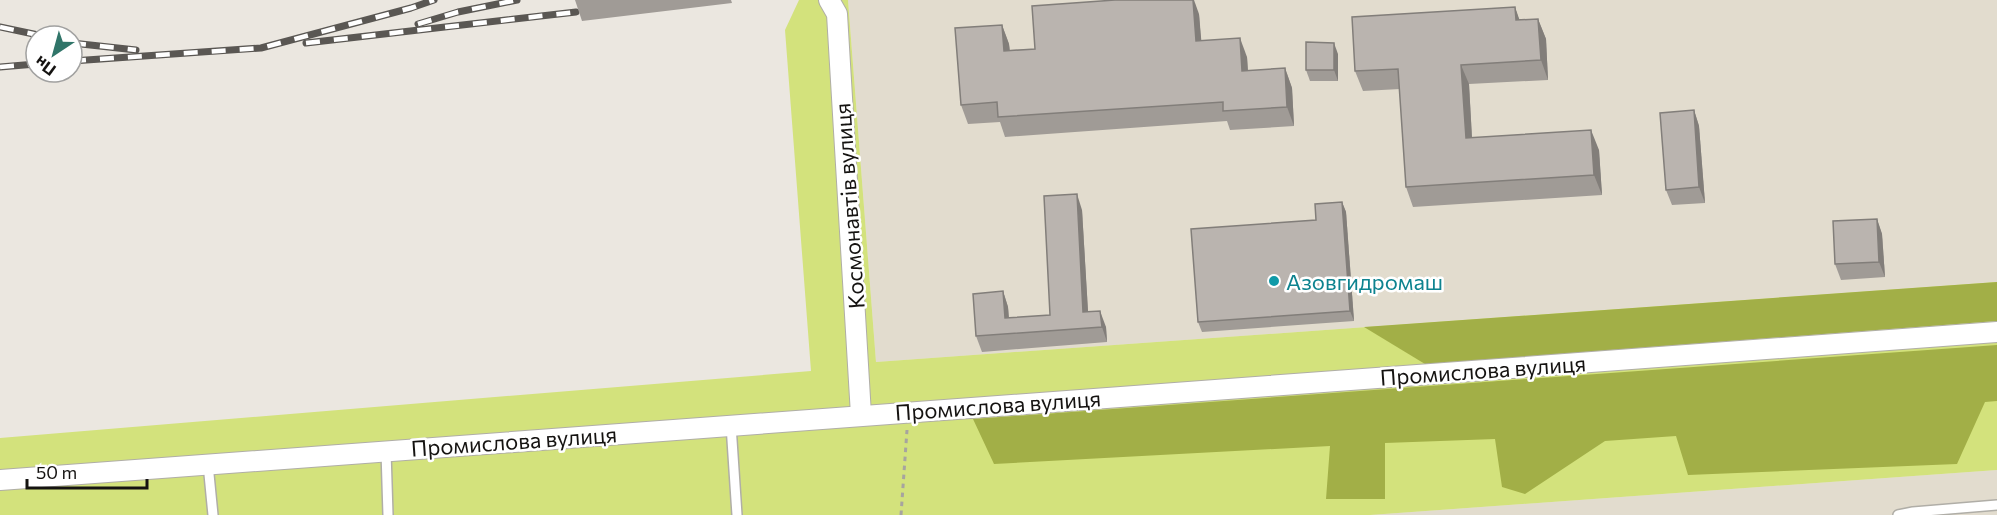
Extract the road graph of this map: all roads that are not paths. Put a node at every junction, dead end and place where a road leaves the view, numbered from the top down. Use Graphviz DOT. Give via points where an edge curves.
graph roads {
  1 [pos="829,0"];
  2 [pos="1997,332"];
  3 [pos="861,415"];
  4 [pos="731,425"];
  5 [pos="386,451"];
  6 [pos="208,464"];
  7 [pos="0,480"];
  8 [pos="1997,505"];
  9 [pos="211,512"];
  10 [pos="388,515"];
  11 [pos="737,515"];
  12 [pos="1898,515"];
  1 -- 3 [label="street, Космонавтів вулиця" via="837,14"];
  2 -- 3 [label="street, Промислова вулиця"];
  3 -- 4 [label="street, Промислова вулиця"];
  4 -- 5 [label="street, Промислова вулиця"];
  4 -- 11 [label="lane"];
  5 -- 6 [label="street, Промислова вулиця"];
  5 -- 10 [label="lane"];
  6 -- 7 [label="street, Промислова вулиця"];
  6 -- 9 [label="lane"];
  8 -- 12 [label="lane"];
}
